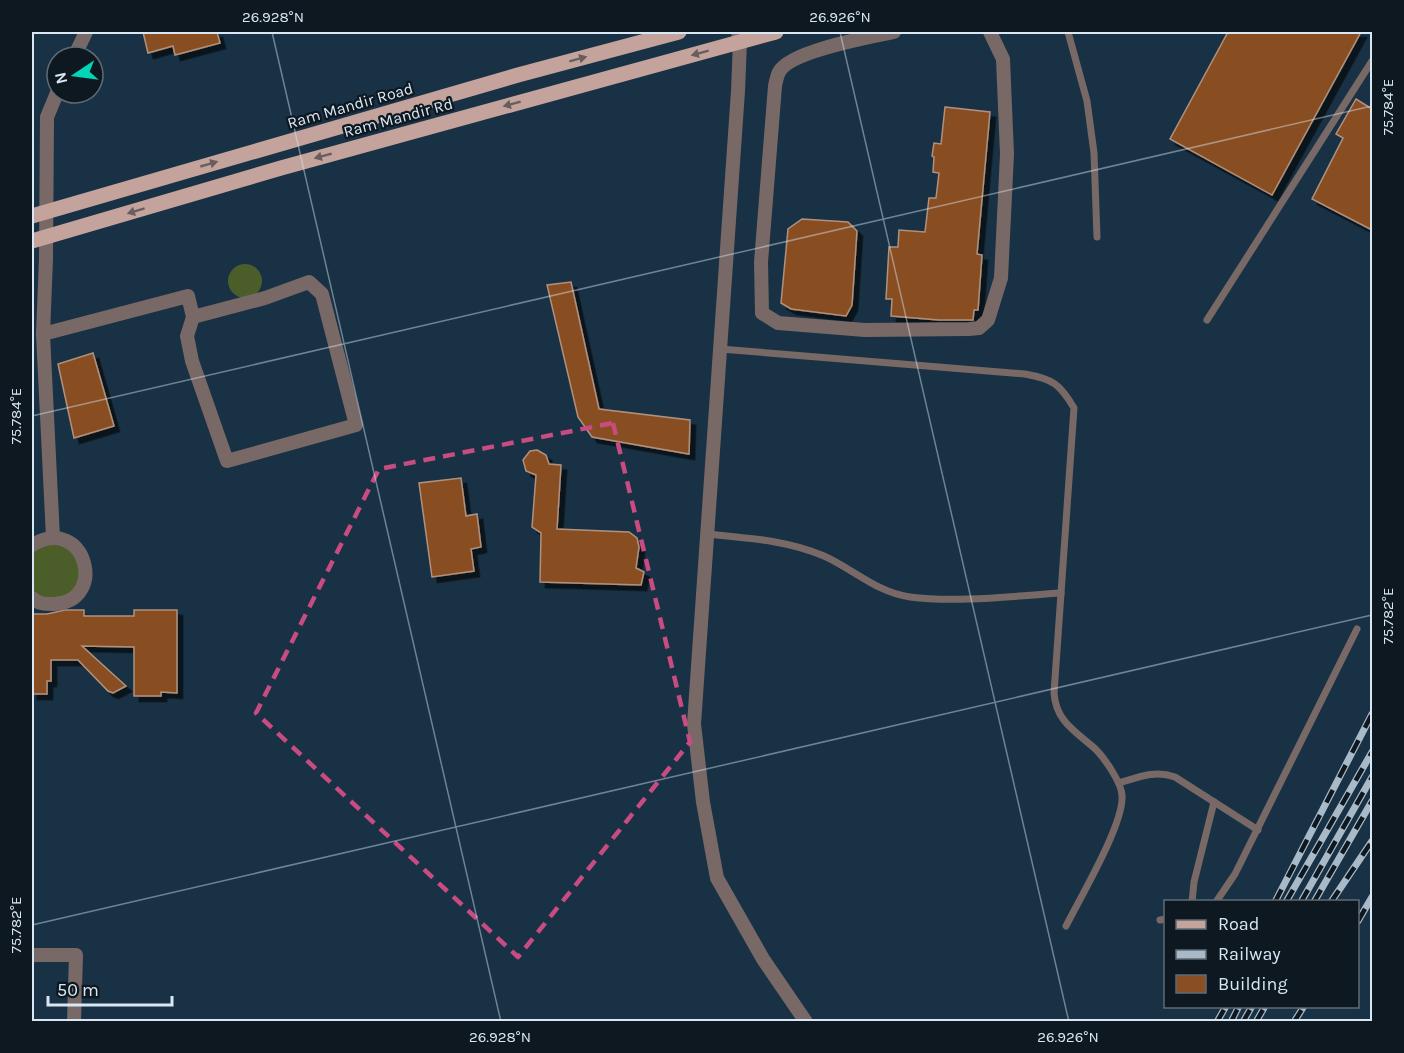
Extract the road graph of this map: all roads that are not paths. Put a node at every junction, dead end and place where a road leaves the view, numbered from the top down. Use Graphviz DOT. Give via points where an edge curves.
graph roads {
  1 [pos="679,32"];
  2 [pos="776,32"];
  3 [pos="894,32"];
  4 [pos="990,32"];
  5 [pos="1068,32"];
  6 [pos="868,35"];
  7 [pos="739,36"];
  8 [pos="1372,61"];
  9 [pos="52,105"];
  10 [pos="38,214"];
  11 [pos="1097,237"];
  12 [pos="38,240"];
  13 [pos="193,316"];
  14 [pos="1207,320"];
  15 [pos="43,333"];
  16 [pos="720,350"];
  17 [pos="707,534"];
  18 [pos="53,538"];
  19 [pos="32,545"];
  20 [pos="1061,593"];
  21 [pos="32,598"];
  22 [pos="1357,629"];
  23 [pos="1119,783"];
  24 [pos="1214,802"];
  25 [pos="1258,830"];
  26 [pos="1192,900"];
  27 [pos="1217,900"];
  28 [pos="1066,926"];
  29 [pos="32,954"];
  30 [pos="74,1022"];
  31 [pos="806,1022"];
  10 -- 1 [label="main road, Ram Mandir Road, one-way"];
  2 -- 7 [label="main road, Ram Mandir Rd"];
  3 -- 6 [label="street"];
  4 -- 6 [label="street" via="1003,59 1007,154 1001,278 988,320 979,328 969,329 865,330 778,323 762,313 761,262 775,86 780,71 804,54"];
  5 -- 11 [label="lane" via="1087,101 1094,153"];
  7 -- 12 [label="main road, Ram Mandir Rd, one-way"];
  7 -- 16 [label="street"];
  8 -- 14 [label="lane"];
  9 -- 10 [label="street" via="47,117"];
  10 -- 12 [label="street"];
  12 -- 15 [label="street"];
  13 -- 13 [label="street" via="188,336 192,361 227,461 356,425 322,294 309,282"];
  13 -- 15 [label="street" via="189,296"];
  15 -- 18 [label="street"];
  16 -- 17 [label="street"];
  16 -- 20 [label="lane" via="1025,374 1044,378 1063,389 1074,408"];
  17 -- 20 [label="lane" via="783,543 823,555 878,588 908,597 949,599"];
  17 -- 31 [label="street" via="694,724 717,878 763,959"];
  18 -- 19 [label="street"];
  18 -- 21 [label="street" via="70,543 85,561 82,589 64,604 43,604"];
  20 -- 23 [label="lane" via="1054,693 1057,713 1096,748"];
  22 -- 25 [label="lane"];
  23 -- 24 [label="lane" via="1163,773"];
  23 -- 28 [label="lane" via="1122,797 1118,822"];
  24 -- 25 [label="lane"];
  24 -- 26 [label="lane"];
  25 -- 27 [label="lane"];
  29 -- 30 [label="street" via="76,955"];
}
